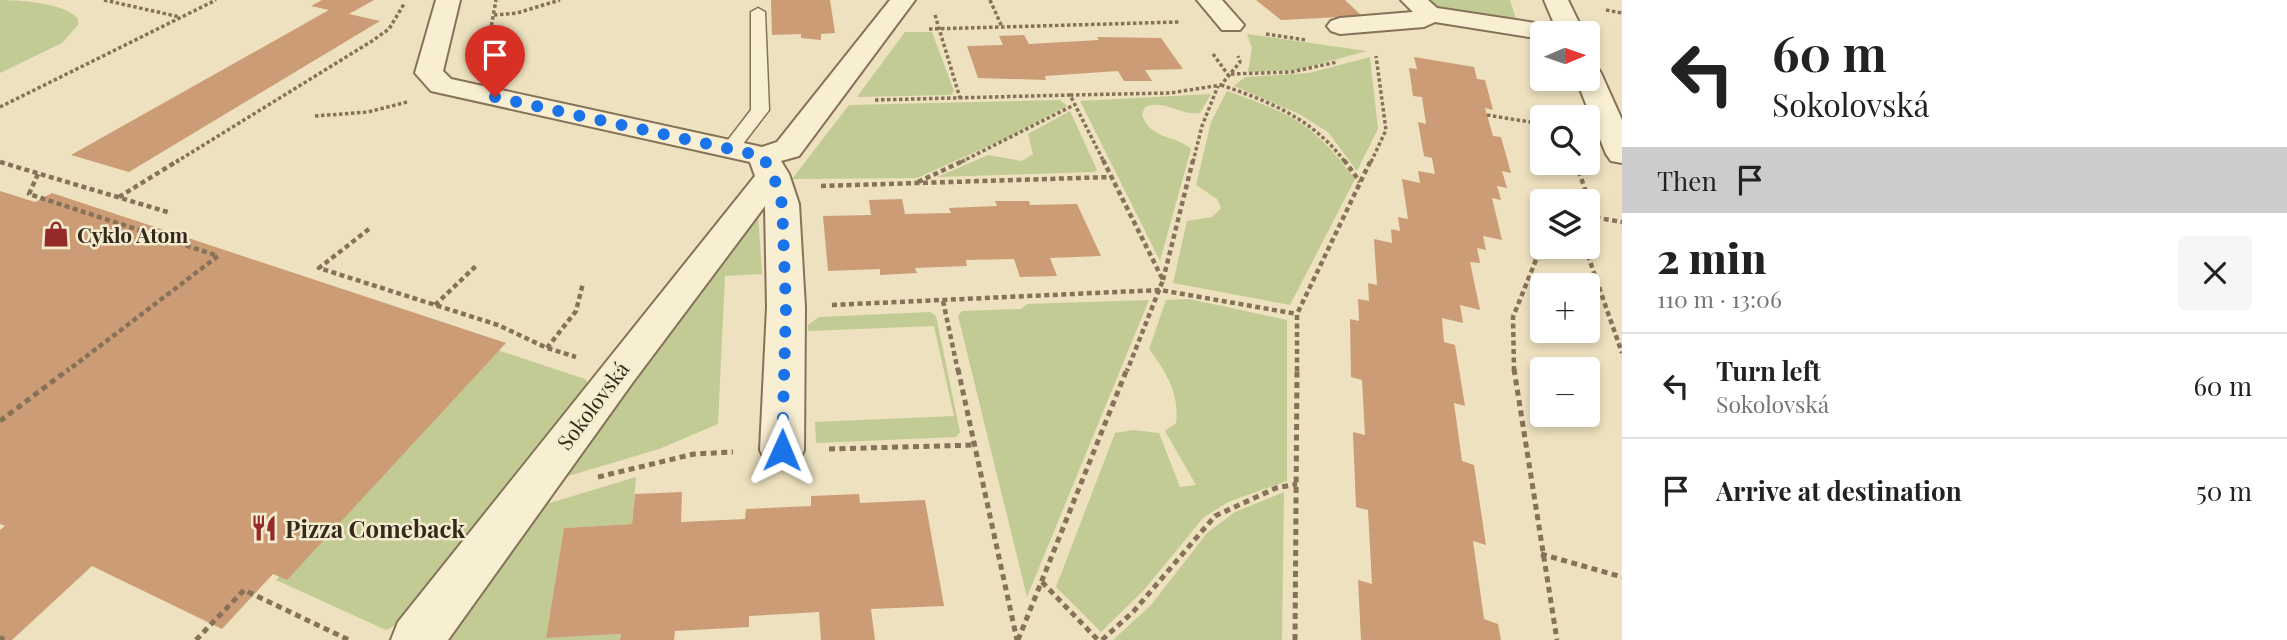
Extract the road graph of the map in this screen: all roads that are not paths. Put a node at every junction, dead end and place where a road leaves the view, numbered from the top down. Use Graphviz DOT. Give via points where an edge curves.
graph roads {
  1 [pos="448,0"];
  2 [pos="903,0"];
  3 [pos="1209,0"];
  4 [pos="1556,0"];
  5 [pos="1422,7"];
  6 [pos="758,12"];
  7 [pos="1565,21"];
  8 [pos="1340,26"];
  9 [pos="1232,27"];
  10 [pos="1530,28"];
  11 [pos="1595,91"];
  12 [pos="1622,154"];
  13 [pos="761,167"];
  14 [pos="782,450"];
  15 [pos="417,640"];
  1 -- 13 [label="street" via="429,73 441,85"];
  2 -- 13 [label="street, Sokolovská" via="788,149"];
  3 -- 9 [label="street"];
  4 -- 7 [label="street"];
  5 -- 8 [label="street" via="1424,19"];
  5 -- 10 [label="street"];
  6 -- 13 [label="lane"];
  11 -- 12 [label="street"];
  13 -- 14 [label="street" via="782,204 786,307"];
  13 -- 15 [label="street, Sokolovská" via="618,371"];
}
